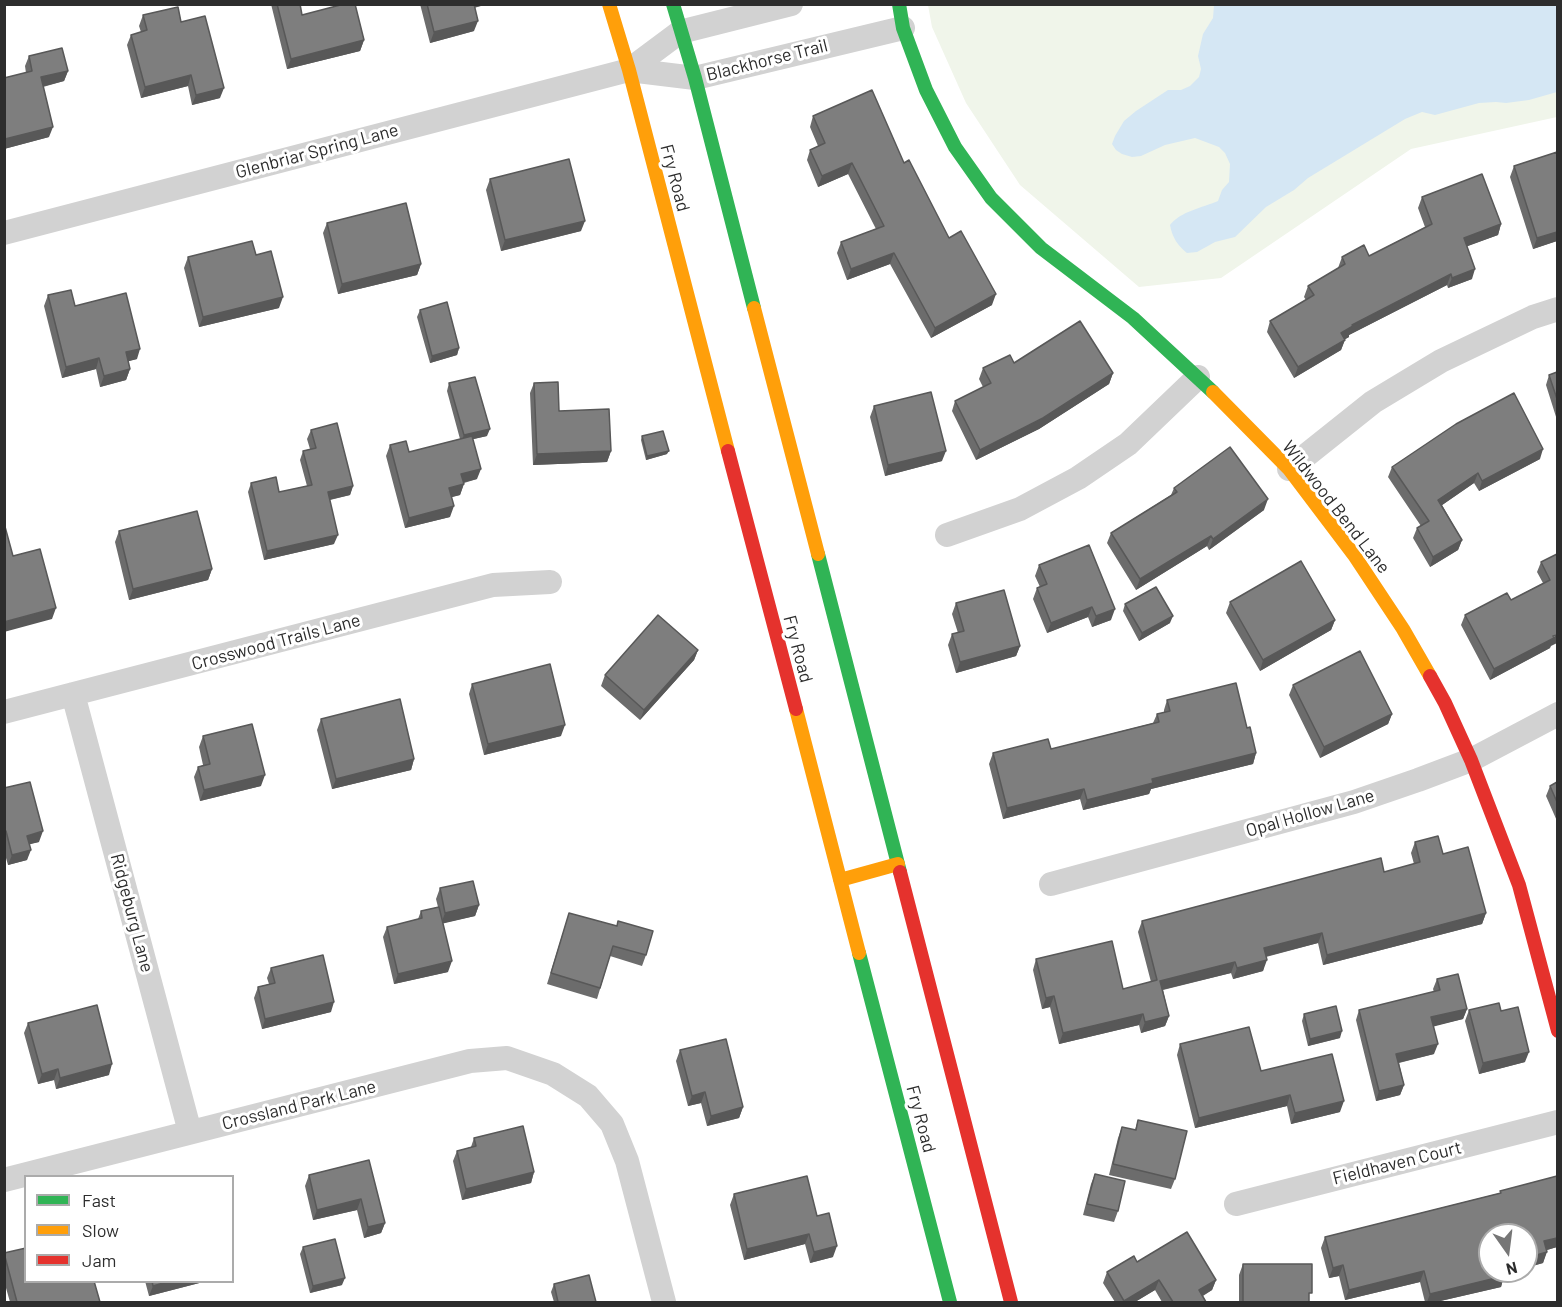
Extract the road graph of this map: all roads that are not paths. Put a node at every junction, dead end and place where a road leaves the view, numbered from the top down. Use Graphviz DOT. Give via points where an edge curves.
graph roads {
  1 [pos="609,4"];
  2 [pos="673,4"];
  3 [pos="791,4"];
  4 [pos="901,16"];
  5 [pos="680,32"];
  6 [pos="628,70"];
  7 [pos="694,78"];
  8 [pos="4,233"];
  9 [pos="1557,309"];
  10 [pos="1198,377"];
  11 [pos="1288,469"];
  12 [pos="947,535"];
  13 [pos="550,582"];
  14 [pos="73,694"];
  15 [pos="4,712"];
  16 [pos="1557,714"];
  17 [pos="1471,760"];
  18 [pos="898,864"];
  19 [pos="840,880"];
  20 [pos="1051,884"];
  21 [pos="1557,1031"];
  22 [pos="1557,1122"];
  23 [pos="190,1132"];
  24 [pos="4,1180"];
  25 [pos="1236,1204"];
  26 [pos="664,1302"];
  27 [pos="950,1302"];
  28 [pos="1011,1302"];
  1 -- 6 [label="main road, Fry Road"];
  2 -- 5 [label="main road"];
  3 -- 5 [label="street"];
  4 -- 7 [label="street, Blackhorse Trail"];
  4 -- 10 [label="main road, Wildwood Bend Lane" via="926,90 955,147 991,198 1041,248 1133,318"];
  5 -- 6 [label="street"];
  5 -- 7 [label="main road"];
  6 -- 7 [label="street, Blackhorse Trail"];
  6 -- 8 [label="street, Glenbriar Spring Lane"];
  6 -- 19 [label="main road, Fry Road"];
  7 -- 18 [label="main road"];
  9 -- 11 [label="street" via="1440,361 1373,402"];
  10 -- 11 [label="main road, Wildwood Bend Lane"];
  10 -- 12 [label="street" via="1128,444 1078,478 1020,508"];
  11 -- 17 [label="main road, Wildwood Bend Lane" via="1354,555 1403,629"];
  13 -- 14 [label="street, Crosswood Trails Lane" via="493,585"];
  14 -- 15 [label="street, Crosswood Trails Lane"];
  14 -- 23 [label="street, Ridgeburg Lane"];
  16 -- 17 [label="street, Opal Hollow Lane"];
  17 -- 20 [label="street, Opal Hollow Lane" via="1354,802"];
  17 -- 21 [label="main road, Wildwood Bend Lane" via="1519,885"];
  18 -- 19 [label="main road"];
  18 -- 28 [label="main road"];
  19 -- 27 [label="main road, Fry Road"];
  22 -- 25 [label="street, Fieldhaven Court"];
  23 -- 24 [label="street, Crossland Park Lane"];
  23 -- 26 [label="street, Crossland Park Lane" via="470,1061 507,1058 553,1074 588,1096 612,1124 627,1161"];
}
